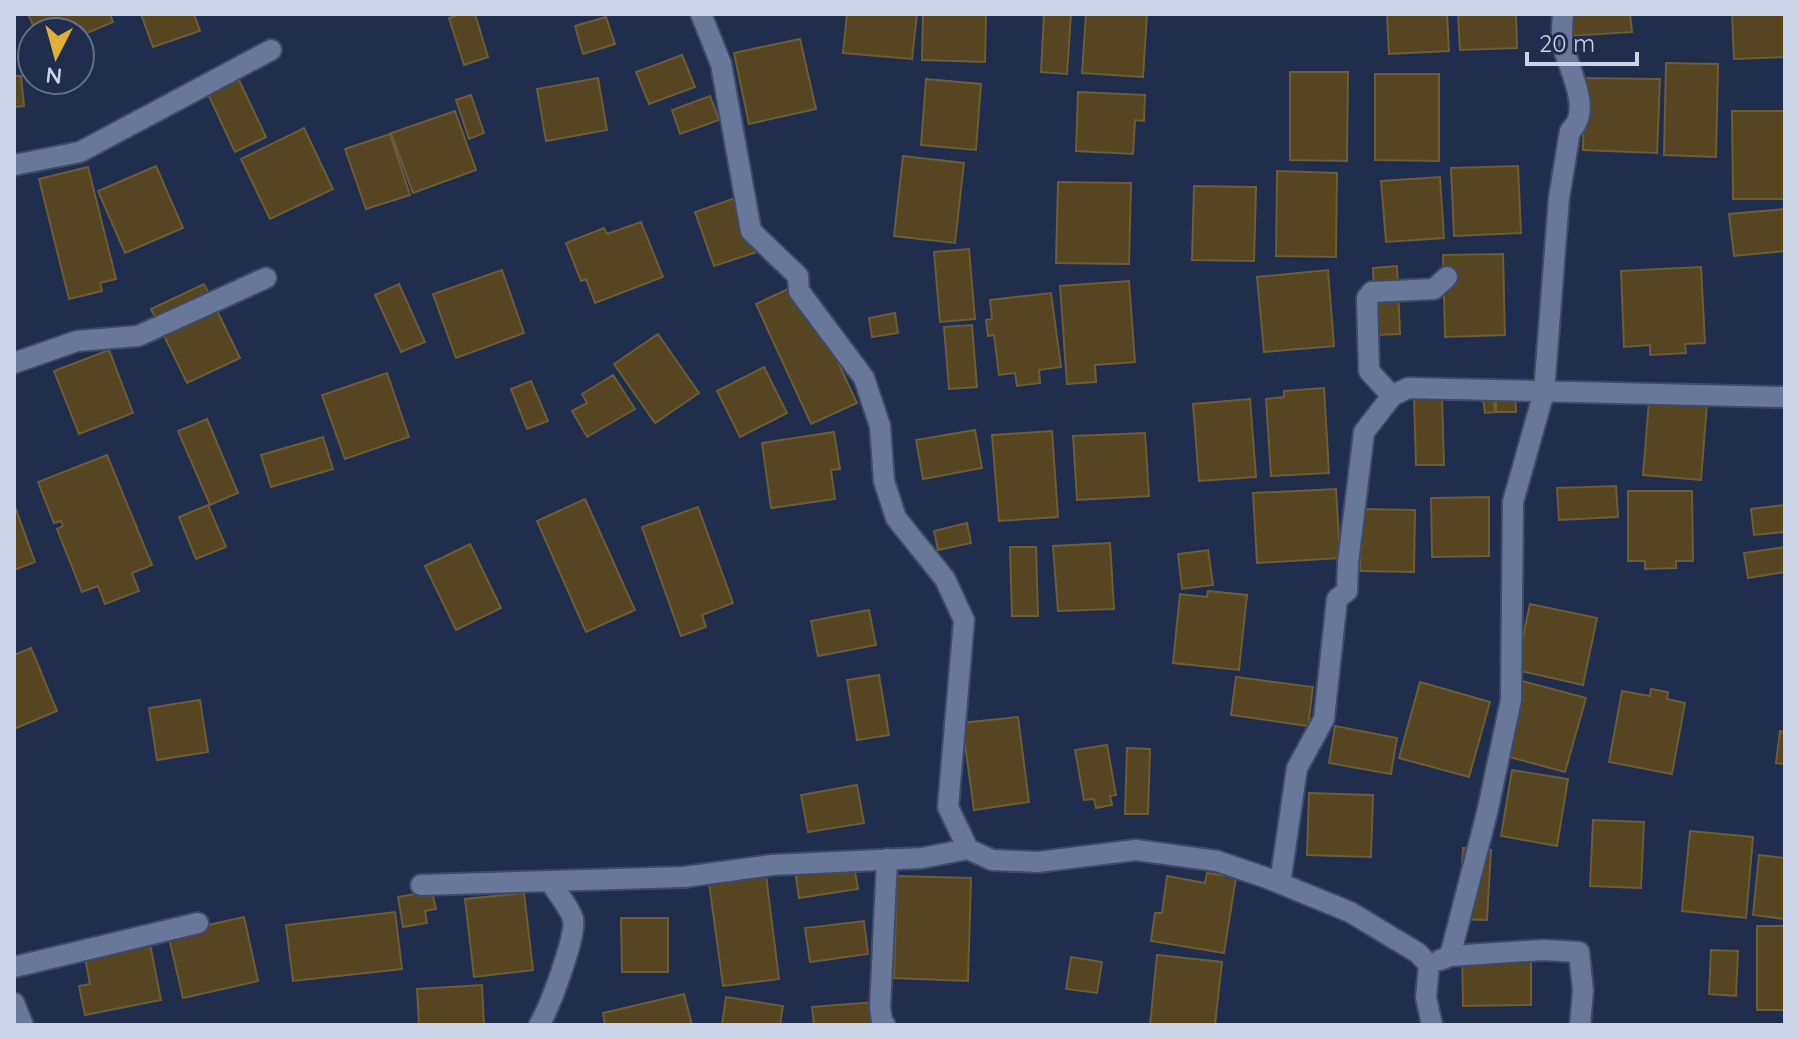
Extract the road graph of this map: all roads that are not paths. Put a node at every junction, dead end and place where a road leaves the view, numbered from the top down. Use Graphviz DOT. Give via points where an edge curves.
graph roads {
  1 [pos="701,14"];
  2 [pos="1563,14"];
  3 [pos="271,50"];
  4 [pos="14,165"];
  5 [pos="1447,277"];
  6 [pos="266,278"];
  7 [pos="14,363"];
  8 [pos="1544,392"];
  9 [pos="1392,396"];
  10 [pos="1785,397"];
  11 [pos="968,849"];
  12 [pos="887,859"];
  13 [pos="550,881"];
  14 [pos="1280,883"];
  15 [pos="421,885"];
  16 [pos="198,923"];
  17 [pos="1450,956"];
  18 [pos="1429,965"];
  19 [pos="14,967"];
  20 [pos="14,1003"];
  21 [pos="23,1025"];
  22 [pos="539,1025"];
  23 [pos="885,1025"];
  24 [pos="1432,1025"];
  25 [pos="1580,1025"];
  1 -- 11 [label="street" via="721,64 751,231 798,276 799,291 864,378 880,426 884,481 896,518 945,579 964,620 948,807"];
  2 -- 8 [label="street" via="1562,42 1580,112 1570,131 1559,198"];
  3 -- 4 [label="street" via="80,152"];
  5 -- 9 [label="street" via="1434,289 1372,292 1367,298 1369,371"];
  6 -- 7 [label="street" via="138,336 77,341"];
  8 -- 9 [label="street" via="1408,388"];
  8 -- 10 [label="street"];
  8 -- 17 [label="street" via="1513,502 1511,700"];
  9 -- 14 [label="street" via="1364,432 1347,591 1337,599 1324,719 1297,768"];
  11 -- 12 [label="street"];
  11 -- 14 [label="street" via="992,860 1038,862 1136,850 1217,861"];
  12 -- 13 [label="street" via="772,865 684,877"];
  12 -- 23 [label="street" via="880,1008"];
  13 -- 15 [label="street"];
  13 -- 22 [label="street" via="573,918 573,931"];
  14 -- 18 [label="street" via="1350,912"];
  16 -- 19 [label="street"];
  17 -- 18 [label="street"];
  17 -- 25 [label="street" via="1579,952"];
  18 -- 24 [label="street" via="1426,997"];
  20 -- 21 [label="street"];
}
